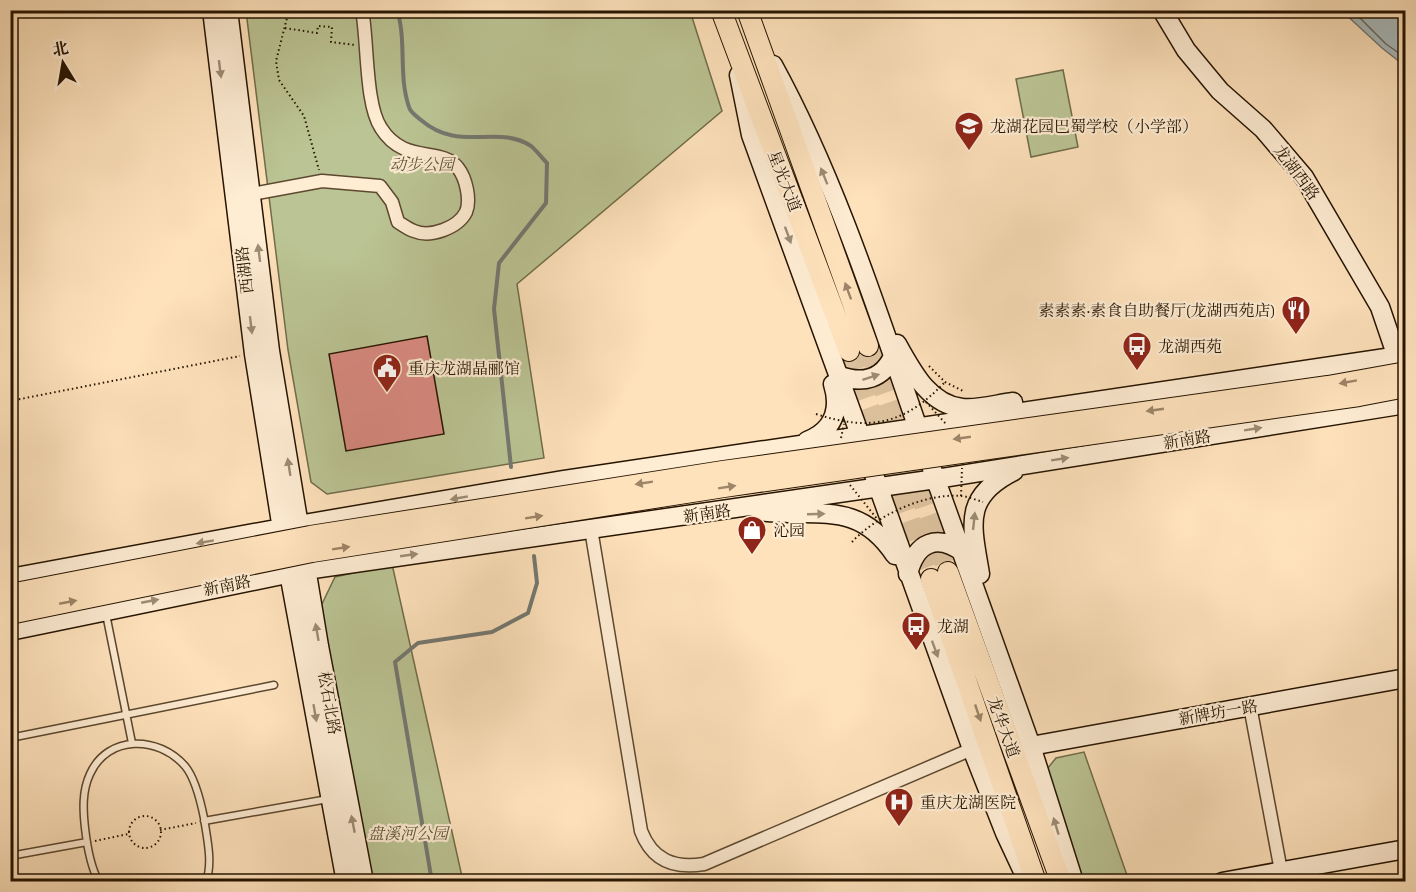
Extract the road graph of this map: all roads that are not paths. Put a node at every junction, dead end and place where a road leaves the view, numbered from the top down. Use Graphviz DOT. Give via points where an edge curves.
graph roads {
  1 [pos="212,10"];
  2 [pos="228,10"];
  3 [pos="362,10"];
  4 [pos="721,10"];
  5 [pos="747,10"];
  6 [pos="1162,10"];
  7 [pos="754,30"];
  8 [pos="731,38"];
  9 [pos="244,195"];
  10 [pos="877,309"];
  11 [pos="819,318"];
  12 [pos="868,345"];
  13 [pos="849,351"];
  14 [pos="893,356"];
  15 [pos="1403,361"];
  16 [pos="840,376"];
  17 [pos="1406,387"];
  18 [pos="1406,404"];
  19 [pos="1078,405"];
  20 [pos="1386,408"];
  21 [pos="1406,417"];
  22 [pos="918,428"];
  23 [pos="861,437"];
  24 [pos="785,449"];
  25 [pos="1028,464"];
  26 [pos="936,479"];
  27 [pos="878,487"];
  28 [pos="736,509"];
  29 [pos="290,526"];
  30 [pos="591,529"];
  31 [pos="964,553"];
  32 [pos="298,571"];
  33 [pos="908,574"];
  34 [pos="10,578"];
  35 [pos="10,594"];
  36 [pos="105,610"];
  37 [pos="10,614"];
  38 [pos="988,620"];
  39 [pos="10,631"];
  40 [pos="1406,678"];
  41 [pos="274,685"];
  42 [pos="1250,706"];
  43 [pos="126,714"];
  44 [pos="10,738"];
  45 [pos="132,743"];
  46 [pos="1031,746"];
  47 [pos="972,749"];
  48 [pos="339,797"];
  49 [pos="204,821"];
  50 [pos="87,842"];
  51 [pos="1406,849"];
  52 [pos="10,856"];
  53 [pos="1281,871"];
  54 [pos="99,882"];
  55 [pos="206,882"];
  56 [pos="346,882"];
  57 [pos="364,882"];
  58 [pos="1028,882"];
  59 [pos="1036,882"];
  60 [pos="1061,882"];
  61 [pos="1074,882"];
  62 [pos="1222,882"];
  1 -- 9 [label="street, 西湖路, one-way"];
  2 -- 9 [label="street, 西湖路"];
  3 -- 9 [label="street" via="372,99 379,126 394,144 419,155 448,158 459,169 467,187 466,211 454,224 434,233 415,232 398,222 392,202 380,186 322,181"];
  4 -- 8 [label="main road, 星光大道"];
  5 -- 7 [label="main road, 星光大道"];
  6 -- 15 [label="street, 龙湖西路" via="1186,50 1220,91 1263,129 1304,177 1380,307"];
  10 -- 7 [label="street, one-way" via="800,114"];
  12 -- 7 [label="main road, 星光大道, one-way"];
  8 -- 11 [label="street, one-way" via="752,135"];
  8 -- 13 [label="main road, 星光大道"];
  29 -- 9 [label="street, 西湖路, one-way" via="270,351"];
  9 -- 29 [label="street, 西湖路, one-way" via="254,354"];
  10 -- 14 [label="street"];
  10 -- 19 [label="street" via="918,380 944,402 962,408 1021,401"];
  11 -- 16 [label="street"];
  11 -- 24 [label="street" via="825,358 838,398 837,410 825,431"];
  16 -- 14 [label="street, one-way" via="867,380 888,368"];
  14 -- 22 [label="street"];
  15 -- 19 [label="street"];
  15 -- 35 [label="main road, 新南路, one-way, bridge" via="1328,386 723,471 310,536"];
  16 -- 23 [label="street"];
  37 -- 17 [label="main road, 新南路, one-way, bridge" via="312,552"];
  18 -- 20 [label="street, 新南路"];
  19 -- 22 [label="street"];
  20 -- 21 [label="street"];
  25 -- 20 [label="street, 新南路, one-way"];
  22 -- 23 [label="street"];
  22 -- 26 [label="street"];
  23 -- 24 [label="street"];
  23 -- 27 [label="street"];
  24 -- 29 [label="street, one-way" via="563,480"];
  25 -- 26 [label="street, 新南路"];
  38 -- 25 [label="street, one-way" via="973,532 974,517 983,492 994,481"];
  26 -- 27 [label="street, 新南路"];
  26 -- 31 [label="street"];
  27 -- 28 [label="street, 新南路"];
  27 -- 33 [label="street"];
  28 -- 30 [label="street, 新南路"];
  28 -- 33 [label="street, one-way" via="788,515 824,513 864,522 888,544"];
  29 -- 32 [label="street, 松石北路"];
  29 -- 34 [label="street, one-way"];
  32 -- 30 [label="street, 新南路, one-way"];
  30 -- 47 [label="street" via="641,831 647,847 657,857 687,867 704,864"];
  31 -- 33 [label="street" via="945,542 926,545 916,553"];
  31 -- 38 [label="street"];
  36 -- 32 [label="street, 新南路, one-way"];
  32 -- 48 [label="street, 松石北路"];
  33 -- 47 [label="street, one-way"];
  36 -- 39 [label="street, 新南路"];
  36 -- 43 [label="lane"];
  38 -- 46 [label="street"];
  40 -- 42 [label="street, 新牌坊一路"];
  41 -- 43 [label="lane"];
  42 -- 46 [label="street, 新牌坊一路"];
  42 -- 53 [label="street"];
  43 -- 44 [label="lane"];
  43 -- 45 [label="lane"];
  45 -- 49 [label="lane" via="156,745 187,768"];
  45 -- 50 [label="lane" via="97,761 89,775 84,799"];
  61 -- 46 [label="street, one-way"];
  47 -- 58 [label="street"];
  48 -- 49 [label="lane"];
  48 -- 56 [label="street, 松石北路"];
  57 -- 48 [label="street, 松石北路, one-way"];
  49 -- 55 [label="lane" via="210,872"];
  50 -- 52 [label="lane"];
  50 -- 54 [label="lane"];
  51 -- 53 [label="street"];
  53 -- 62 [label="street"];
  60 -- 59 [label="main road, 龙华大道, one-way" via="939,575"];
}
